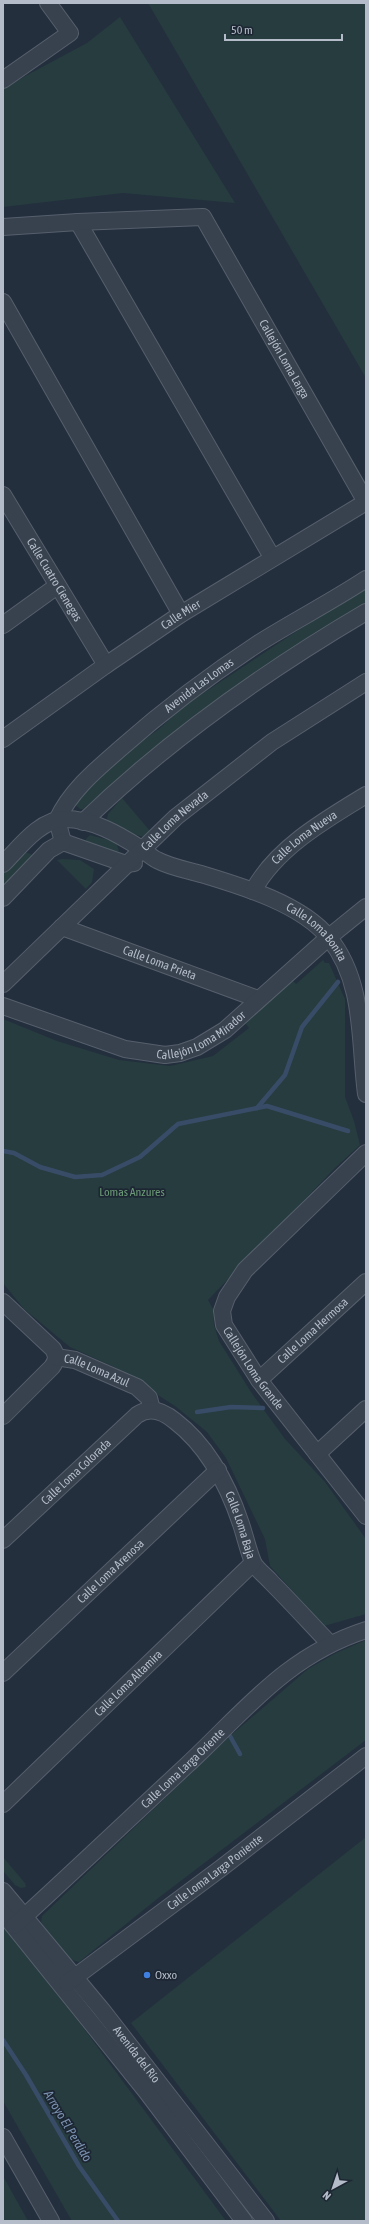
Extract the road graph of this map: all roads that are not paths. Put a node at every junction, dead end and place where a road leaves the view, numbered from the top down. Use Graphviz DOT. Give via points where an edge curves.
graph roads {
  1 [pos="48,3"];
  2 [pos="3,80"];
  3 [pos="78,222"];
  4 [pos="3,227"];
  5 [pos="3,302"];
  6 [pos="366,502"];
  7 [pos="5,504"];
  8 [pos="272,557"];
  9 [pos="366,579"];
  10 [pos="58,586"];
  11 [pos="366,612"];
  12 [pos="181,614"];
  13 [pos="3,625"];
  14 [pos="106,665"];
  15 [pos="366,682"];
  16 [pos="3,739"];
  17 [pos="366,795"];
  18 [pos="57,820"];
  19 [pos="83,822"];
  20 [pos="63,842"];
  21 [pos="141,849"];
  22 [pos="158,861"];
  23 [pos="3,864"];
  24 [pos="126,864"];
  25 [pos="253,891"];
  26 [pos="3,898"];
  27 [pos="366,907"];
  28 [pos="62,927"];
  29 [pos="329,937"];
  30 [pos="3,984"];
  31 [pos="258,999"];
  32 [pos="3,1006"];
  33 [pos="363,1027"];
  34 [pos="366,1094"];
  35 [pos="366,1153"];
  36 [pos="366,1282"];
  37 [pos="3,1302"];
  38 [pos="56,1357"];
  39 [pos="259,1380"];
  40 [pos="366,1409"];
  41 [pos="152,1410"];
  42 [pos="3,1416"];
  43 [pos="317,1454"];
  44 [pos="218,1470"];
  45 [pos="366,1516"];
  46 [pos="3,1540"];
  47 [pos="254,1563"];
  48 [pos="366,1630"];
  49 [pos="330,1644"];
  50 [pos="3,1673"];
  51 [pos="366,1756"];
  52 [pos="3,1804"];
  53 [pos="3,1891"];
  54 [pos="3,1913"];
  55 [pos="19,1921"];
  56 [pos="69,1981"];
  57 [pos="3,2137"];
  58 [pos="51,2221"];
  59 [pos="244,2221"];
  60 [pos="266,2221"];
  1 -- 2 [label="street" via="70,33"];
  3 -- 4 [label="street"];
  3 -- 6 [label="street, Callejón Loma Larga" via="204,217"];
  3 -- 8 [label="street"];
  5 -- 12 [label="street"];
  6 -- 8 [label="street, Calle Mier"];
  7 -- 10 [label="street, Calle Cuatro Cienegas"];
  8 -- 12 [label="street, Calle Mier"];
  9 -- 18 [label="street, Avenida Las Lomas" via="260,642 172,704 89,776 64,805"];
  10 -- 13 [label="street"];
  10 -- 14 [label="street, Calle Cuatro Cienegas"];
  11 -- 19 [label="street" via="268,673 201,719 122,785"];
  12 -- 14 [label="street, Calle Mier"];
  14 -- 16 [label="street, Calle Mier"];
  15 -- 21 [label="street, Calle Loma Nevada" via="272,742 214,786"];
  17 -- 25 [label="street, Calle Loma Nueva" via="315,828 273,861 262,873"];
  18 -- 19 [label="street, Calle Loma Bonita"];
  18 -- 20 [label="street"];
  18 -- 23 [label="street" via="48,822"];
  19 -- 21 [label="street, Calle Loma Bonita" via="110,831"];
  20 -- 24 [label="street, Calle Loma Bonita"];
  20 -- 26 [label="street" via="48,850"];
  21 -- 22 [label="street, Calle Loma Bonita"];
  21 -- 24 [label="street, Calle Loma Nevada"];
  22 -- 24 [label="street, Calle Loma Bonita"];
  22 -- 25 [label="street, Calle Loma Bonita"];
  24 -- 28 [label="street, Calle Loma Nevada"];
  25 -- 29 [label="street, Calle Loma Bonita" via="300,914"];
  27 -- 29 [label="street, Callejón Loma Mirador"];
  28 -- 30 [label="street, Calle Loma Nevada"];
  28 -- 31 [label="street, Calle Loma Prieta"];
  29 -- 31 [label="street, Callejón Loma Mirador"];
  29 -- 33 [label="street, Calle Loma Bonita" via="351,979"];
  31 -- 32 [label="street, Callejón Loma Mirador" via="225,1030 210,1040 180,1053 165,1055 110,1046"];
  33 -- 34 [label="street, Calle Loma Bonita"];
  35 -- 39 [label="street, Callejón Loma Grande" via="245,1270 227,1297 222,1311 224,1325"];
  36 -- 39 [label="street, Calle Loma Hermosa"];
  37 -- 38 [label="street, Calle Loma Azul" via="52,1349"];
  38 -- 41 [label="street, Calle Loma Azul" via="75,1360 137,1387 149,1398"];
  38 -- 42 [label="street" via="56,1362"];
  39 -- 43 [label="street, Callejón Loma Grande"];
  40 -- 43 [label="street"];
  41 -- 44 [label="street, Calle Loma Baja" via="166,1414 186,1430"];
  41 -- 46 [label="street, Calle Loma Colorada" via="144,1410 137,1416"];
  43 -- 45 [label="street, Callejón Loma Grande"];
  44 -- 47 [label="street, Calle Loma Baja" via="232,1498"];
  44 -- 50 [label="street, Calle Loma Arenosa"];
  47 -- 49 [label="street, Calle Loma Baja"];
  47 -- 52 [label="street, Calle Loma Altamira"];
  48 -- 49 [label="street, Calle Loma Larga Oriente"];
  49 -- 55 [label="street, Calle Loma Larga Oriente" via="291,1667 258,1695 190,1763"];
  51 -- 56 [label="street, Calle Loma Larga Poniente"];
  53 -- 55 [label="street, Avenida del Río"];
  54 -- 55 [label="street, Avenida del Río"];
  55 -- 56 [label="street, Avenida del Río"];
  56 -- 59 [label="street, Avenida del Río" via="146,2092"];
  56 -- 60 [label="street, Avenida del Río"];
  57 -- 58 [label="street"];
}
